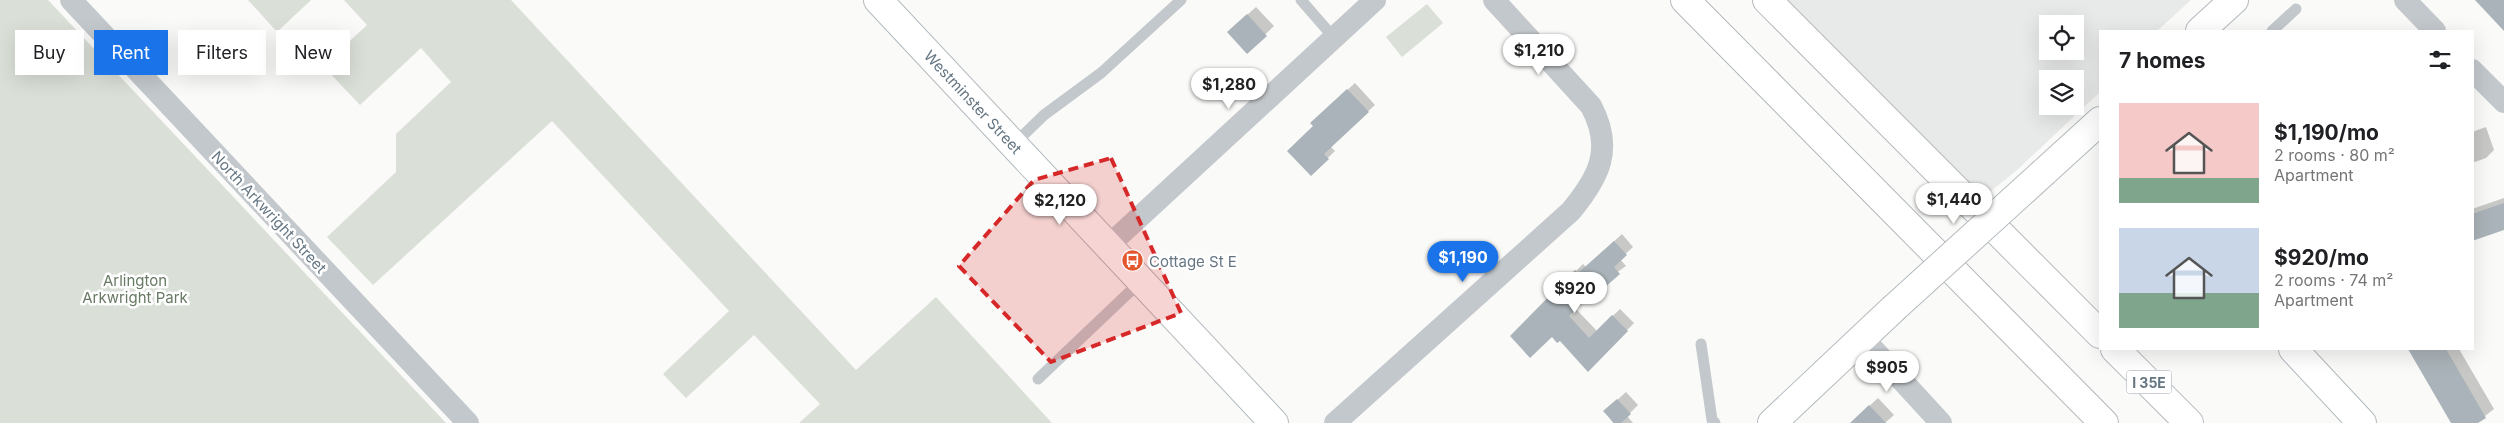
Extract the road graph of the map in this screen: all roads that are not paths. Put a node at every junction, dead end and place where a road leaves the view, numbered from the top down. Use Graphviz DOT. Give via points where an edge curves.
graph roads {
  1 [pos="71,0"];
  2 [pos="878,0"];
  3 [pos="1181,0"];
  4 [pos="1300,0"];
  5 [pos="1375,0"];
  6 [pos="1494,0"];
  7 [pos="1685,0"];
  8 [pos="1767,0"];
  9 [pos="2234,0"];
  10 [pos="2405,0"];
  11 [pos="2296,9"];
  12 [pos="2201,30"];
  13 [pos="2273,30"];
  14 [pos="2435,30"];
  15 [pos="1335,39"];
  16 [pos="2474,72"];
  17 [pos="2504,102"];
  18 [pos="2097,131"];
  19 [pos="1012,145"];
  20 [pos="1108,246"];
  21 [pos="1140,282"];
  22 [pos="2099,333"];
  23 [pos="1862,337"];
  24 [pos="1702,344"];
  25 [pos="2116,350"];
  26 [pos="2294,350"];
  27 [pos="1038,379"];
  28 [pos="468,423"];
  29 [pos="1274,423"];
  30 [pos="1335,423"];
  31 [pos="1715,423"];
  32 [pos="1772,423"];
  33 [pos="1941,423"];
  34 [pos="2104,423"];
  35 [pos="2189,423"];
  36 [pos="2362,423"];
  1 -- 28 [label="street, North Arkwright Street"];
  2 -- 19 [label="main road, Westminster Street"];
  3 -- 19 [label="lane" via="1101,73"];
  4 -- 15 [label="lane"];
  5 -- 15 [label="street"];
  6 -- 30 [label="street" via="1591,106 1599,124 1600,167 1571,211"];
  7 -- 34 [label="main road"];
  8 -- 22 [label="main road"];
  9 -- 12 [label="main road"];
  10 -- 14 [label="street"];
  11 -- 13 [label="lane"];
  15 -- 20 [label="street"];
  16 -- 17 [label="street"];
  18 -- 23 [label="main road, bridge" via="2044,172"];
  19 -- 20 [label="main road, Westminster Street"];
  20 -- 21 [label="main road, Westminster Street"];
  21 -- 27 [label="lane"];
  21 -- 29 [label="main road, Westminster Street"];
  23 -- 32 [label="main road"];
  23 -- 33 [label="street"];
  24 -- 31 [label="lane"];
  25 -- 35 [label="main road, I 35E"];
  26 -- 36 [label="main road"];
}
